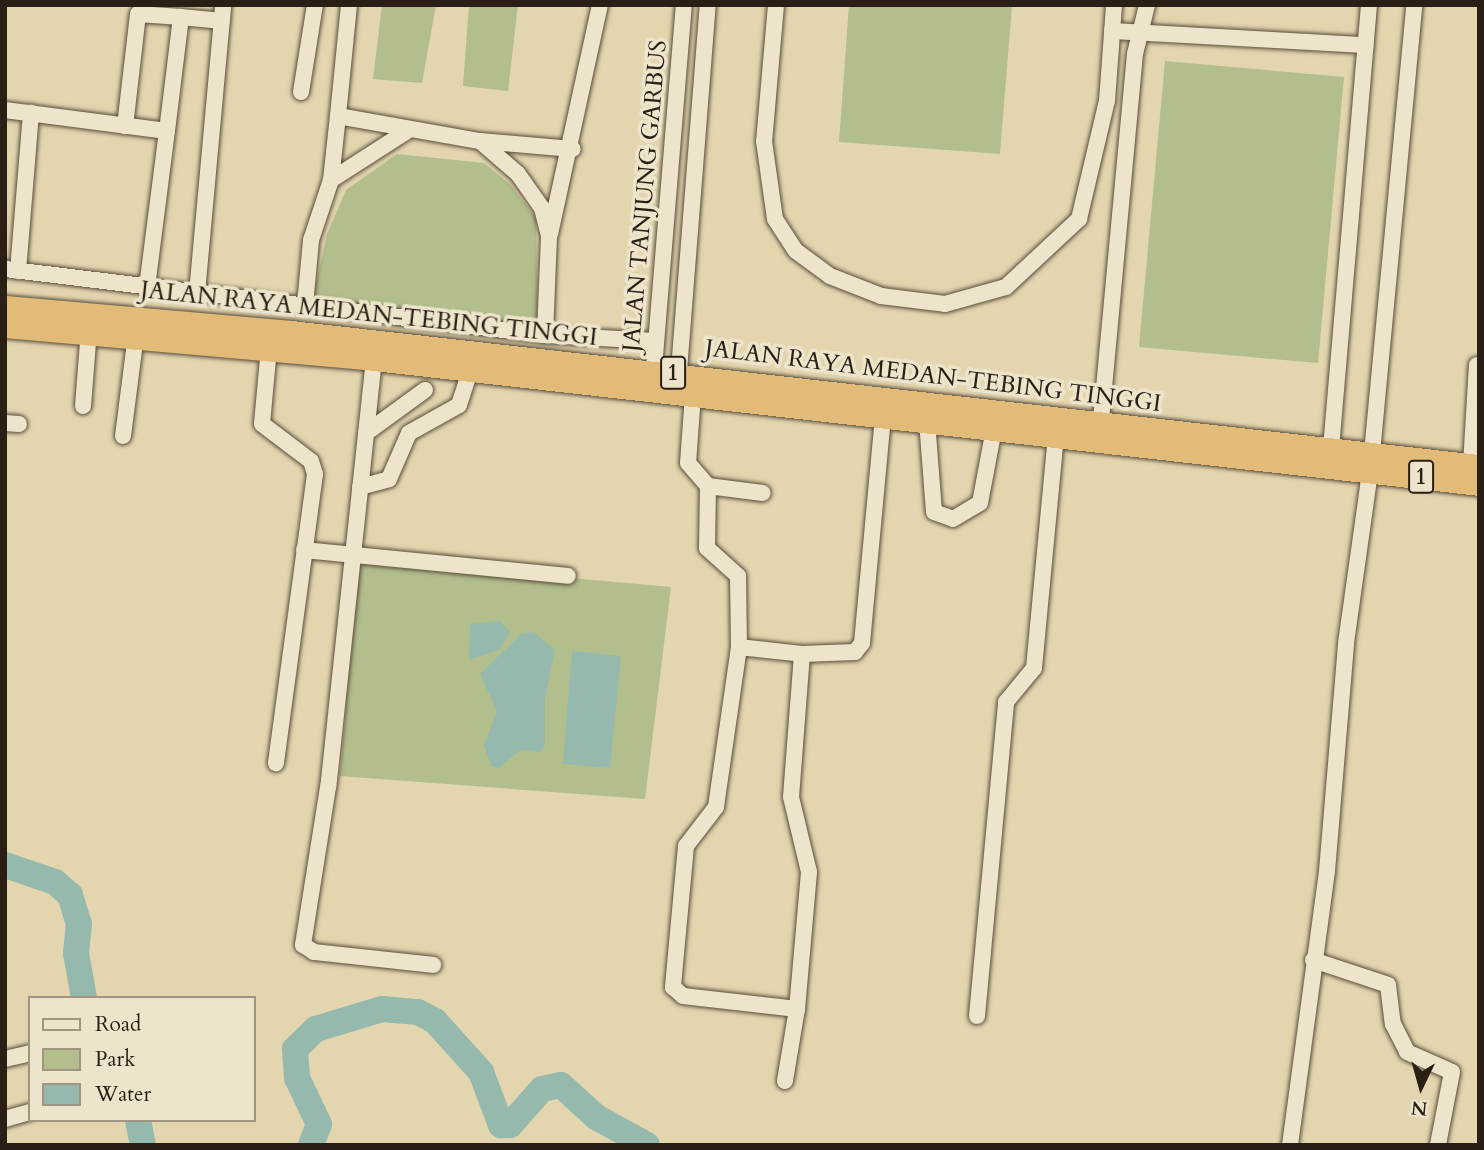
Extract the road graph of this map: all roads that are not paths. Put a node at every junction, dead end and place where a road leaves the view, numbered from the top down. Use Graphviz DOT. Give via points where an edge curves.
graph roads {
  1 [pos="315,5"];
  2 [pos="348,5"];
  3 [pos="600,5"];
  4 [pos="684,5"];
  5 [pos="708,5"];
  6 [pos="776,5"];
  7 [pos="1114,5"];
  8 [pos="1147,5"];
  9 [pos="1369,5"];
  10 [pos="1414,5"];
  11 [pos="223,13"];
  12 [pos="181,17"];
  13 [pos="1112,31"];
  14 [pos="1140,31"];
  15 [pos="1366,45"];
  16 [pos="301,92"];
  17 [pos="5,110"];
  18 [pos="31,113"];
  19 [pos="338,116"];
  20 [pos="125,126"];
  21 [pos="167,131"];
  22 [pos="407,131"];
  23 [pos="480,141"];
  24 [pos="573,149"];
  25 [pos="331,180"];
  26 [pos="549,236"];
  27 [pos="11,270"];
  28 [pos="147,287"];
  29 [pos="197,293"];
  30 [pos="305,305"];
  31 [pos="5,307"];
  32 [pos="5,326"];
  33 [pos="89,330"];
  34 [pos="136,334"];
  35 [pos="545,335"];
  36 [pos="656,341"];
  37 [pos="269,348"];
  38 [pos="374,359"];
  39 [pos="1477,365"];
  40 [pos="471,369"];
  41 [pos="653,380"];
  42 [pos="683,387"];
  43 [pos="425,390"];
  44 [pos="83,406"];
  45 [pos="883,416"];
  46 [pos="927,421"];
  47 [pos="994,429"];
  48 [pos="1100,431"];
  49 [pos="366,433"];
  50 [pos="123,436"];
  51 [pos="1056,436"];
  52 [pos="1335,458"];
  53 [pos="1367,462"];
  54 [pos="1476,472"];
  55 [pos="708,486"];
  56 [pos="360,487"];
  57 [pos="764,493"];
  58 [pos="304,550"];
  59 [pos="353,554"];
  60 [pos="568,576"];
  61 [pos="739,647"];
  62 [pos="802,654"];
  63 [pos="276,763"];
  64 [pos="1313,960"];
  65 [pos="433,965"];
  66 [pos="797,1009"];
  67 [pos="977,1016"];
  68 [pos="28,1053"];
  69 [pos="5,1059"];
  70 [pos="785,1081"];
  71 [pos="28,1113"];
  72 [pos="5,1119"];
  73 [pos="1290,1145"];
  74 [pos="1438,1145"];
  1 -- 16 [label="street"];
  2 -- 19 [label="street"];
  3 -- 24 [label="street"];
  4 -- 36 [label="street, JALAN TANJUNG GARBUS"];
  5 -- 42 [label="street, JALAN TANJUNG GARBUS"];
  6 -- 13 [label="street" via="764,141 775,219 796,251 830,276 881,296 945,304 1006,287 1079,219 1107,101"];
  7 -- 13 [label="street"];
  8 -- 14 [label="street"];
  9 -- 15 [label="street"];
  10 -- 53 [label="street"];
  11 -- 12 [label="street"];
  11 -- 29 [label="street"];
  12 -- 20 [label="street" via="138,14"];
  12 -- 21 [label="street"];
  13 -- 14 [label="street"];
  14 -- 15 [label="street"];
  14 -- 48 [label="street"];
  15 -- 52 [label="street"];
  17 -- 18 [label="street"];
  18 -- 20 [label="street"];
  18 -- 27 [label="street"];
  19 -- 22 [label="street"];
  19 -- 25 [label="street"];
  20 -- 21 [label="street"];
  21 -- 28 [label="street"];
  22 -- 23 [label="street"];
  22 -- 25 [label="street"];
  23 -- 24 [label="street"];
  23 -- 26 [label="street" via="518,174 542,208"];
  24 -- 26 [label="street"];
  25 -- 30 [label="street" via="312,240"];
  26 -- 35 [label="street"];
  27 -- 28 [label="street"];
  28 -- 29 [label="street"];
  29 -- 30 [label="street"];
  30 -- 35 [label="street"];
  31 -- 41 [label="highway, JALAN RAYA MEDAN-TEBING TINGGI / 1"];
  32 -- 33 [label="highway, JALAN RAYA MEDAN-TEBING TINGGI / 1"];
  33 -- 34 [label="highway, JALAN RAYA MEDAN-TEBING TINGGI / 1"];
  33 -- 44 [label="street"];
  34 -- 37 [label="highway, JALAN RAYA MEDAN-TEBING TINGGI / 1"];
  34 -- 50 [label="street"];
  35 -- 36 [label="street"];
  36 -- 41 [label="street, JALAN TANJUNG GARBUS"];
  37 -- 38 [label="highway, JALAN RAYA MEDAN-TEBING TINGGI / 1"];
  37 -- 58 [label="street" via="262,424 311,461 315,474"];
  38 -- 40 [label="highway, JALAN RAYA MEDAN-TEBING TINGGI / 1"];
  38 -- 49 [label="street"];
  39 -- 54 [label="street"];
  40 -- 41 [label="highway, JALAN RAYA MEDAN-TEBING TINGGI / 1"];
  40 -- 56 [label="street" via="459,405 409,433 389,479"];
  41 -- 42 [label="highway, JALAN RAYA MEDAN-TEBING TINGGI / 1"];
  42 -- 45 [label="highway, JALAN RAYA MEDAN-TEBING TINGGI / 1"];
  42 -- 48 [label="highway, JALAN RAYA MEDAN-TEBING TINGGI / 1"];
  42 -- 55 [label="street, JALAN TANJUNG GARBUS" via="688,463"];
  43 -- 49 [label="street"];
  45 -- 46 [label="highway, JALAN RAYA MEDAN-TEBING TINGGI / 1"];
  45 -- 62 [label="street" via="862,643 855,652"];
  46 -- 47 [label="highway, JALAN RAYA MEDAN-TEBING TINGGI / 1"];
  46 -- 47 [label="street" via="934,512 954,519 980,503"];
  47 -- 51 [label="highway, JALAN RAYA MEDAN-TEBING TINGGI / 1"];
  48 -- 51 [label="highway, JALAN RAYA MEDAN-TEBING TINGGI / 1"];
  48 -- 52 [label="highway, JALAN RAYA MEDAN-TEBING TINGGI / 1"];
  49 -- 56 [label="street"];
  51 -- 67 [label="street" via="1034,668 1006,702"];
  52 -- 53 [label="highway, JALAN RAYA MEDAN-TEBING TINGGI / 1"];
  53 -- 54 [label="highway, JALAN RAYA MEDAN-TEBING TINGGI / 1"];
  53 -- 64 [label="street"];
  55 -- 57 [label="street"];
  55 -- 61 [label="street" via="707,548 733,567 740,584"];
  56 -- 59 [label="street"];
  58 -- 59 [label="street"];
  58 -- 63 [label="street"];
  59 -- 60 [label="street"];
  59 -- 65 [label="street" via="303,945 314,952"];
  61 -- 62 [label="street"];
  61 -- 66 [label="street" via="716,807 686,846 673,987 683,996"];
  62 -- 66 [label="street" via="791,797 809,872"];
  64 -- 73 [label="street"];
  64 -- 74 [label="street" via="1388,985 1393,1024 1407,1052 1452,1072"];
  66 -- 70 [label="street"];
  68 -- 69 [label="street"];
  71 -- 72 [label="street"];
}
